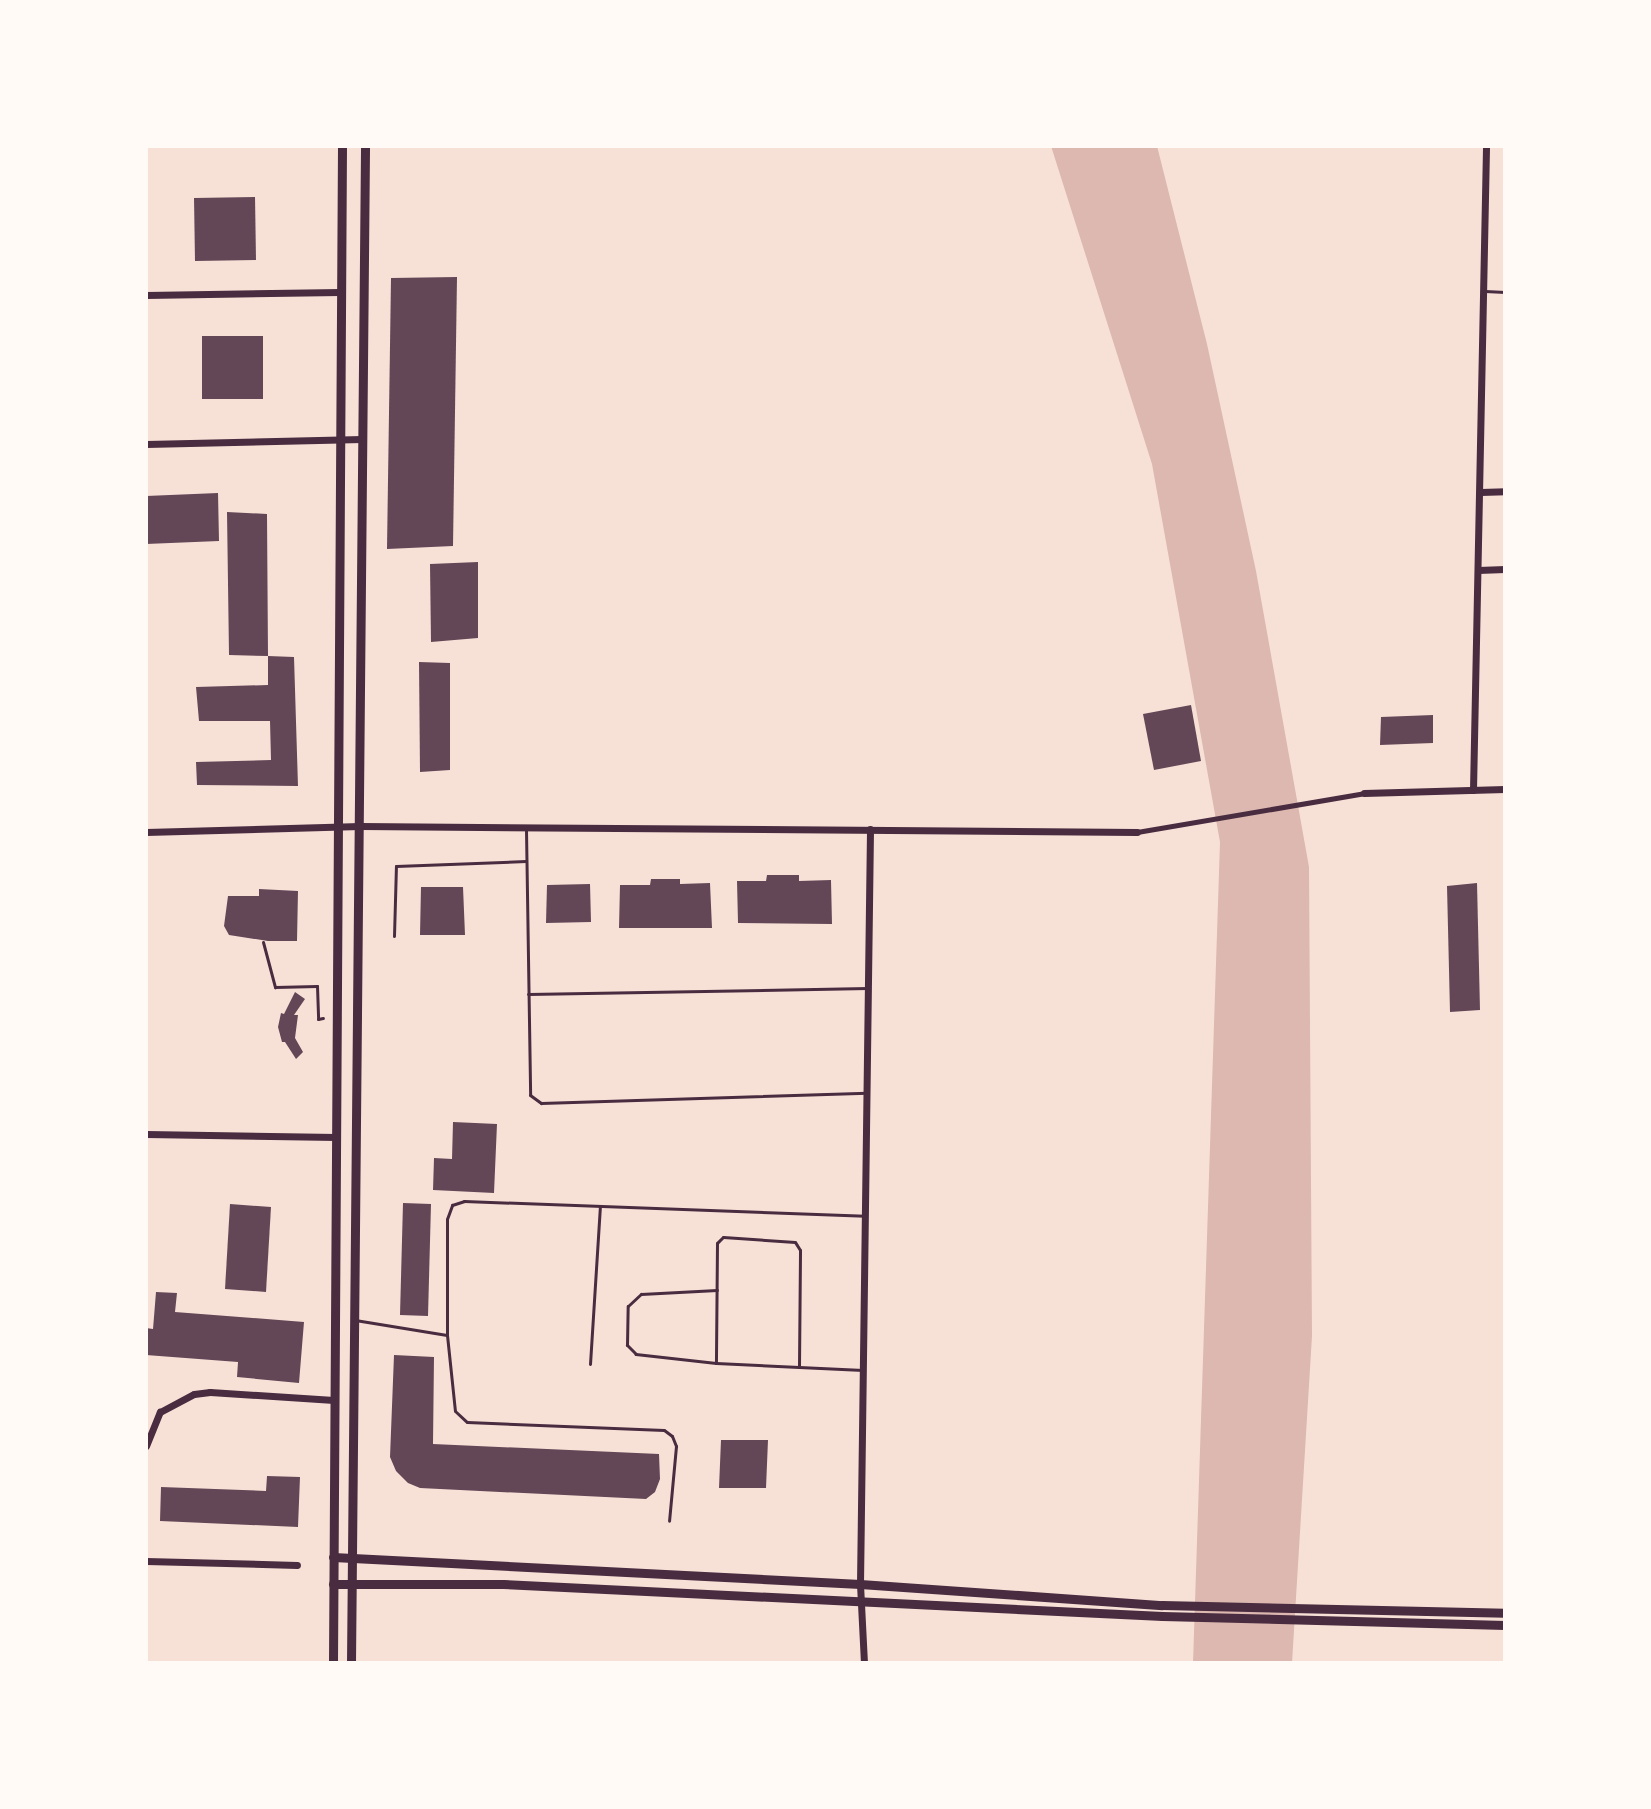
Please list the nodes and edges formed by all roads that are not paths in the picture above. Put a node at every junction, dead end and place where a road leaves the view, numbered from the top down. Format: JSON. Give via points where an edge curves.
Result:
{"nodes":[{"id":1,"x":342,"y":146,"type":"edge"},
{"id":2,"x":365,"y":146,"type":"edge"},
{"id":3,"x":1486,"y":146,"type":"edge"},
{"id":4,"x":1484,"y":291,"type":"junction"},
{"id":5,"x":340,"y":292,"type":"junction"},
{"id":6,"x":1505,"y":292,"type":"edge"},
{"id":7,"x":146,"y":295,"type":"edge"},
{"id":8,"x":338,"y":439,"type":"junction"},
{"id":9,"x":362,"y":439,"type":"junction"},
{"id":10,"x":146,"y":444,"type":"edge"},
{"id":11,"x":1505,"y":491,"type":"edge"},
{"id":12,"x":1481,"y":492,"type":"junction"},
{"id":13,"x":1505,"y":569,"type":"edge"},
{"id":14,"x":1478,"y":570,"type":"junction"},
{"id":15,"x":1505,"y":789,"type":"edge"},
{"id":16,"x":1473,"y":790,"type":"junction"},
{"id":17,"x":1364,"y":793,"type":"joint"},
{"id":18,"x":338,"y":826,"type":"junction"},
{"id":19,"x":360,"y":826,"type":"junction"},
{"id":20,"x":526,"y":827,"type":"junction"},
{"id":21,"x":870,"y":829,"type":"junction"},
{"id":22,"x":146,"y":832,"type":"edge"},
{"id":23,"x":1137,"y":832,"type":"joint"},
{"id":24,"x":526,"y":861,"type":"junction"},
{"id":25,"x":394,"y":936,"type":"dead end"},
{"id":26,"x":868,"y":988,"type":"junction"},
{"id":27,"x":528,"y":994,"type":"junction"},
{"id":28,"x":867,"y":1093,"type":"junction"},
{"id":29,"x":146,"y":1134,"type":"edge"},
{"id":30,"x":336,"y":1137,"type":"junction"},
{"id":31,"x":600,"y":1206,"type":"junction"},
{"id":32,"x":865,"y":1216,"type":"junction"},
{"id":33,"x":717,"y":1290,"type":"junction"},
{"id":34,"x":355,"y":1320,"type":"junction"},
{"id":35,"x":447,"y":1335,"type":"junction"},
{"id":36,"x":716,"y":1363,"type":"junction"},
{"id":37,"x":590,"y":1364,"type":"dead end"},
{"id":38,"x":799,"y":1367,"type":"junction"},
{"id":39,"x":863,"y":1370,"type":"junction"},
{"id":40,"x":334,"y":1400,"type":"junction"},
{"id":41,"x":146,"y":1446,"type":"edge"},
{"id":42,"x":669,"y":1521,"type":"dead end"},
{"id":43,"x":333,"y":1557,"type":"junction"},
{"id":44,"x":353,"y":1558,"type":"junction"},
{"id":45,"x":146,"y":1561,"type":"edge"},
{"id":46,"x":297,"y":1565,"type":"dead end"},
{"id":47,"x":352,"y":1583,"type":"junction"},
{"id":48,"x":333,"y":1584,"type":"junction"},
{"id":49,"x":860,"y":1584,"type":"junction"},
{"id":50,"x":861,"y":1599,"type":"junction"},
{"id":51,"x":1505,"y":1613,"type":"edge"},
{"id":52,"x":1320,"y":1615,"type":"junction"},
{"id":53,"x":1505,"y":1625,"type":"edge"},
{"id":54,"x":333,"y":1663,"type":"edge"},
{"id":55,"x":351,"y":1663,"type":"edge"},
{"id":56,"x":864,"y":1663,"type":"edge"}],
"edges":[{"from":1,"to":5,"type":"street"},
{"from":2,"to":9,"type":"street"},
{"from":3,"to":4,"type":"street"},
{"from":4,"to":6,"type":"lane"},
{"from":4,"to":12,"type":"street"},
{"from":5,"to":7,"type":"street"},
{"from":5,"to":8,"type":"street"},
{"from":8,"to":9,"type":"street"},
{"from":8,"to":10,"type":"street"},
{"from":8,"to":18,"type":"street"},
{"from":9,"to":19,"type":"street"},
{"from":11,"to":12,"type":"street"},
{"from":12,"to":14,"type":"street"},
{"from":13,"to":14,"type":"street"},
{"from":14,"to":16,"type":"street"},
{"from":15,"to":16,"type":"street"},
{"from":16,"to":17,"type":"street"},
{"from":17,"to":23,"type":"street"},
{"from":18,"to":19,"type":"street"},
{"from":18,"to":22,"type":"street"},
{"from":18,"to":30,"type":"street"},
{"from":19,"to":20,"type":"street"},
{"from":19,"to":34,"type":"street"},
{"from":20,"to":21,"type":"street"},
{"from":20,"to":24,"type":"lane"},
{"from":21,"to":23,"type":"street"},
{"from":21,"to":26,"type":"street"},
{"from":24,"to":25,"type":"lane","via":[[396,866]]},
{"from":24,"to":27,"type":"lane"},
{"from":26,"to":27,"type":"lane"},
{"from":26,"to":28,"type":"street"},
{"from":27,"to":28,"type":"lane","via":[[530,1095],[541,1103]]},
{"from":28,"to":32,"type":"street"},
{"from":29,"to":30,"type":"street"},
{"from":30,"to":40,"type":"street"},
{"from":31,"to":32,"type":"lane"},
{"from":31,"to":35,"type":"lane","via":[[464,1201],[452,1205],[447,1219]]},
{"from":31,"to":37,"type":"lane"},
{"from":32,"to":39,"type":"street"},
{"from":33,"to":36,"type":"lane"},
{"from":33,"to":36,"type":"lane","via":[[641,1294],[628,1306],[627,1345],[636,1354]]},
{"from":33,"to":38,"type":"lane","via":[[717,1243],[723,1237],[795,1242],[800,1250]]},
{"from":34,"to":35,"type":"lane"},
{"from":34,"to":44,"type":"street"},
{"from":35,"to":42,"type":"lane","via":[[455,1411],[467,1422],[664,1430],[672,1436],[676,1446]]},
{"from":36,"to":38,"type":"lane"},
{"from":38,"to":39,"type":"lane"},
{"from":39,"to":49,"type":"street"},
{"from":40,"to":41,"type":"street","via":[[194,1394],[160,1412]]},
{"from":40,"to":43,"type":"street"},
{"from":43,"to":44,"type":"street"},
{"from":43,"to":48,"type":"street"},
{"from":44,"to":47,"type":"street"},
{"from":44,"to":49,"type":"street"},
{"from":45,"to":46,"type":"street"},
{"from":47,"to":48,"type":"street"},
{"from":47,"to":50,"type":"street"},
{"from":47,"to":55,"type":"street"},
{"from":48,"to":54,"type":"street"},
{"from":49,"to":50,"type":"street"},
{"from":49,"to":52,"type":"street"},
{"from":50,"to":52,"type":"street","via":[[1162,1616]]},
{"from":50,"to":56,"type":"street"},
{"from":51,"to":52,"type":"street"},
{"from":52,"to":53,"type":"street"}]}
